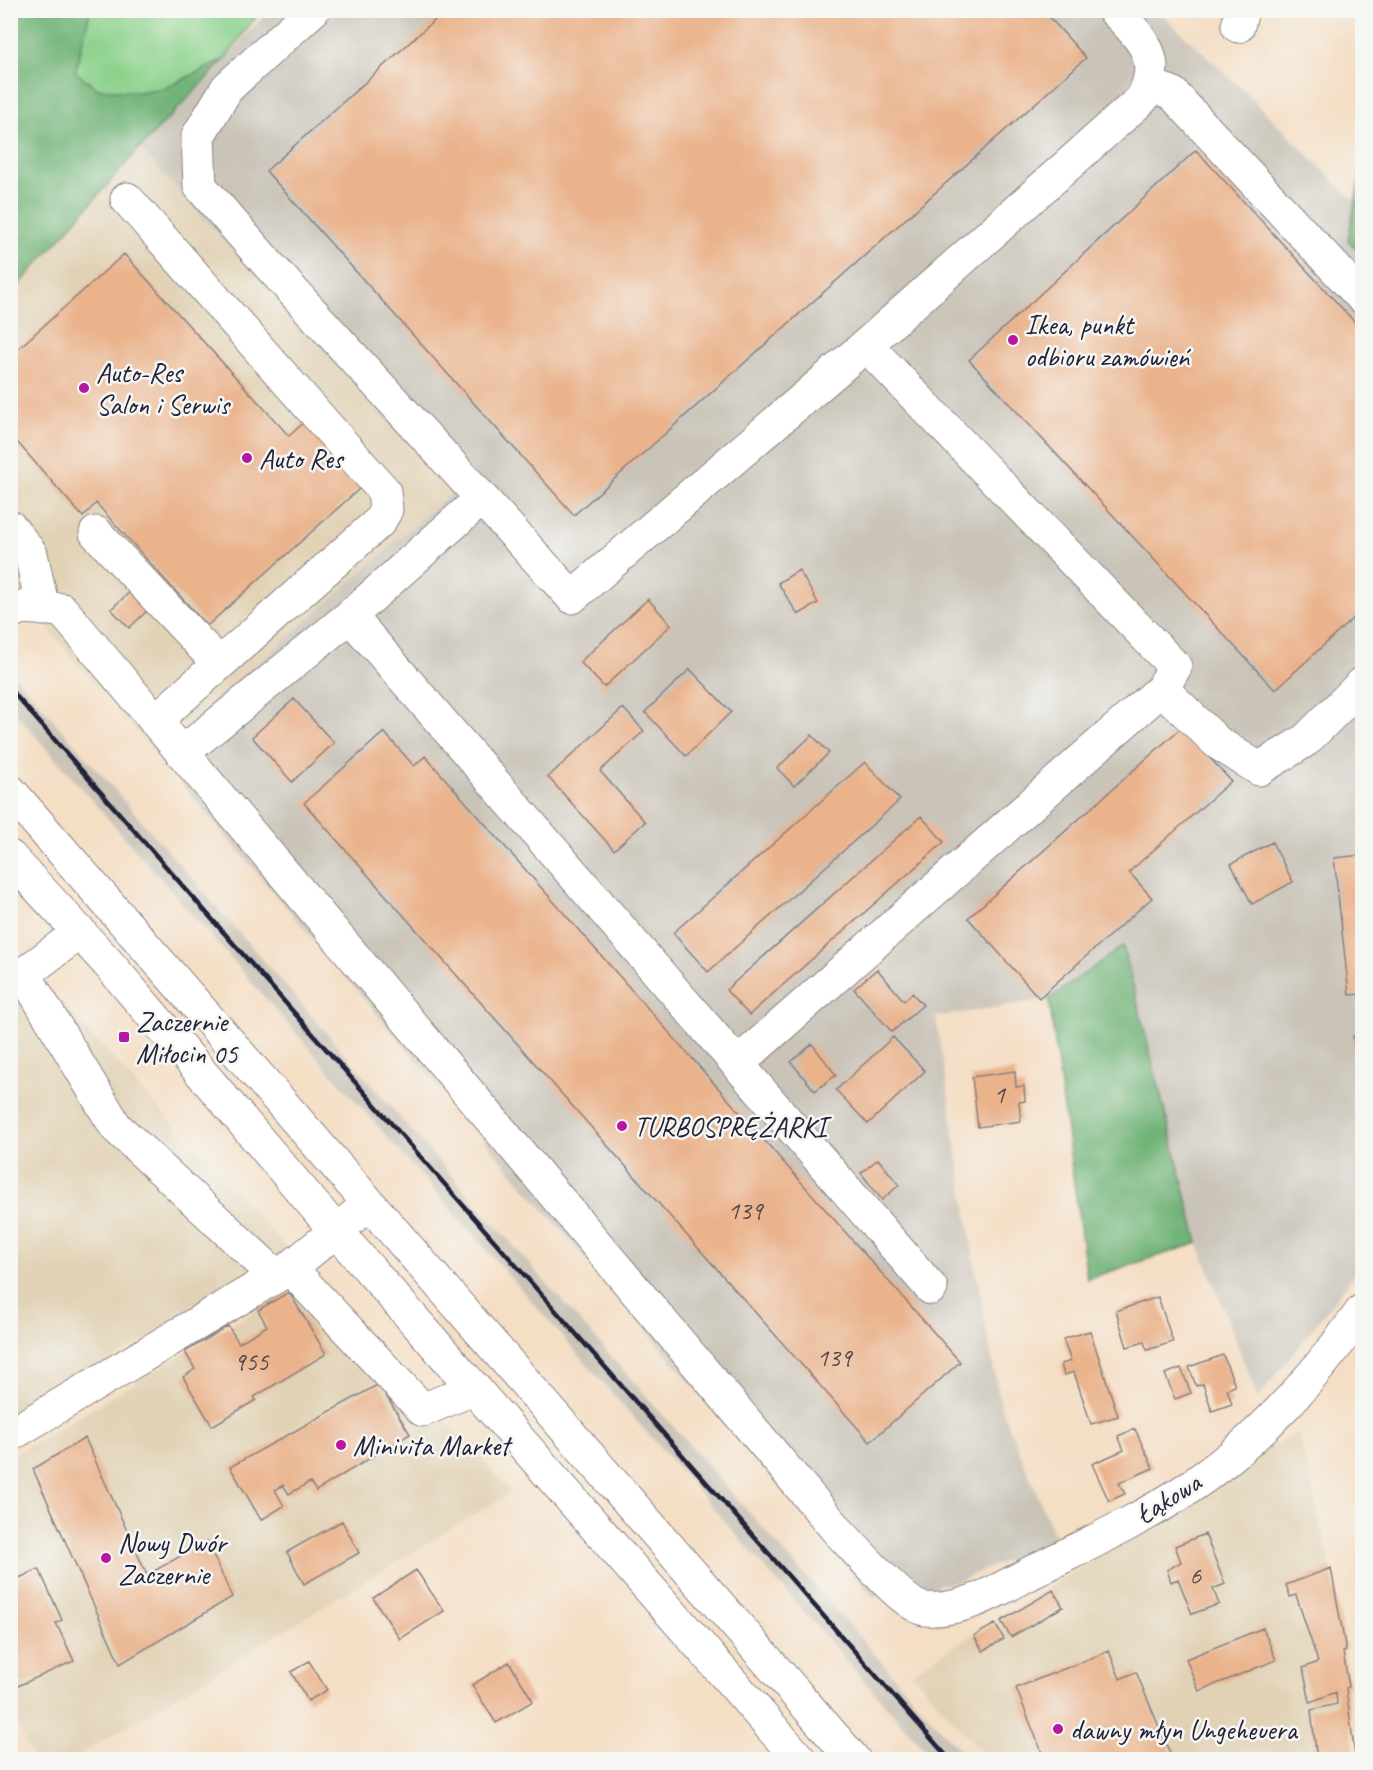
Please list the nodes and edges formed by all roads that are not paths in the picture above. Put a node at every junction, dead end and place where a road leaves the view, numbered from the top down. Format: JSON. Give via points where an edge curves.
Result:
{"nodes":[{"id":1,"x":313,"y":10,"type":"edge"},
{"id":2,"x":1114,"y":10,"type":"edge"},
{"id":3,"x":1149,"y":85,"type":"junction"},
{"id":4,"x":127,"y":199,"type":"dead end"},
{"id":5,"x":1362,"y":297,"type":"edge"},
{"id":6,"x":866,"y":345,"type":"junction"},
{"id":7,"x":481,"y":499,"type":"junction"},
{"id":8,"x":10,"y":527,"type":"edge"},
{"id":9,"x":96,"y":533,"type":"dead end"},
{"id":10,"x":22,"y":605,"type":"edge"},
{"id":11,"x":350,"y":616,"type":"junction"},
{"id":12,"x":219,"y":664,"type":"junction"},
{"id":13,"x":1362,"y":684,"type":"edge"},
{"id":14,"x":1162,"y":689,"type":"junction"},
{"id":15,"x":155,"y":721,"type":"junction"},
{"id":16,"x":182,"y":753,"type":"junction"},
{"id":17,"x":10,"y":791,"type":"edge"},
{"id":18,"x":10,"y":857,"type":"edge"},
{"id":19,"x":80,"y":932,"type":"junction"},
{"id":20,"x":737,"y":1064,"type":"junction"},
{"id":21,"x":369,"y":1204,"type":"junction"},
{"id":22,"x":336,"y":1231,"type":"junction"},
{"id":23,"x":283,"y":1272,"type":"junction"},
{"id":24,"x":931,"y":1288,"type":"dead end"},
{"id":25,"x":1362,"y":1311,"type":"edge"},
{"id":26,"x":475,"y":1388,"type":"junction"},
{"id":27,"x":10,"y":1435,"type":"edge"},
{"id":28,"x":800,"y":1760,"type":"edge"},
{"id":29,"x":854,"y":1760,"type":"edge"}],
"edges":[{"from":1,"to":7,"type":"main road","via":[[227,88],[198,136],[200,186]]},
{"from":2,"to":3,"type":"main road","via":[[1142,39],[1149,53]]},
{"from":3,"to":5,"type":"main road","via":[[1172,93]]},
{"from":3,"to":6,"type":"main road","via":[[1136,105]]},
{"from":4,"to":12,"type":"main road","via":[[384,491],[386,510],[379,522]]},
{"from":6,"to":7,"type":"main road","via":[[572,597]]},
{"from":6,"to":14,"type":"main road","via":[[1175,667]]},
{"from":7,"to":11,"type":"main road"},
{"from":8,"to":10,"type":"main road","via":[[31,554]]},
{"from":9,"to":12,"type":"main road"},
{"from":10,"to":15,"type":"main road","via":[[62,610]]},
{"from":11,"to":16,"type":"main road"},
{"from":11,"to":20,"type":"main road"},
{"from":12,"to":15,"type":"main road"},
{"from":13,"to":14,"type":"main road","via":[[1306,740],[1259,769],[1218,743]]},
{"from":14,"to":20,"type":"main road"},
{"from":15,"to":16,"type":"main road"},
{"from":16,"to":25,"type":"main road","name":"Łąkowa","via":[[838,1531],[891,1587],[923,1609],[964,1606],[1125,1526],[1185,1490],[1243,1446],[1291,1401]]},
{"from":17,"to":21,"type":"main road"},
{"from":18,"to":19,"type":"main road"},
{"from":19,"to":22,"type":"main road"},
{"from":19,"to":23,"type":"main road","via":[[24,974],[116,1127]]},
{"from":20,"to":24,"type":"main road"},
{"from":21,"to":22,"type":"main road"},
{"from":21,"to":29,"type":"main road"},
{"from":22,"to":23,"type":"main road"},
{"from":22,"to":26,"type":"main road"},
{"from":23,"to":26,"type":"main road","via":[[423,1410]]},
{"from":23,"to":27,"type":"main road"},
{"from":26,"to":28,"type":"main road"}]}
